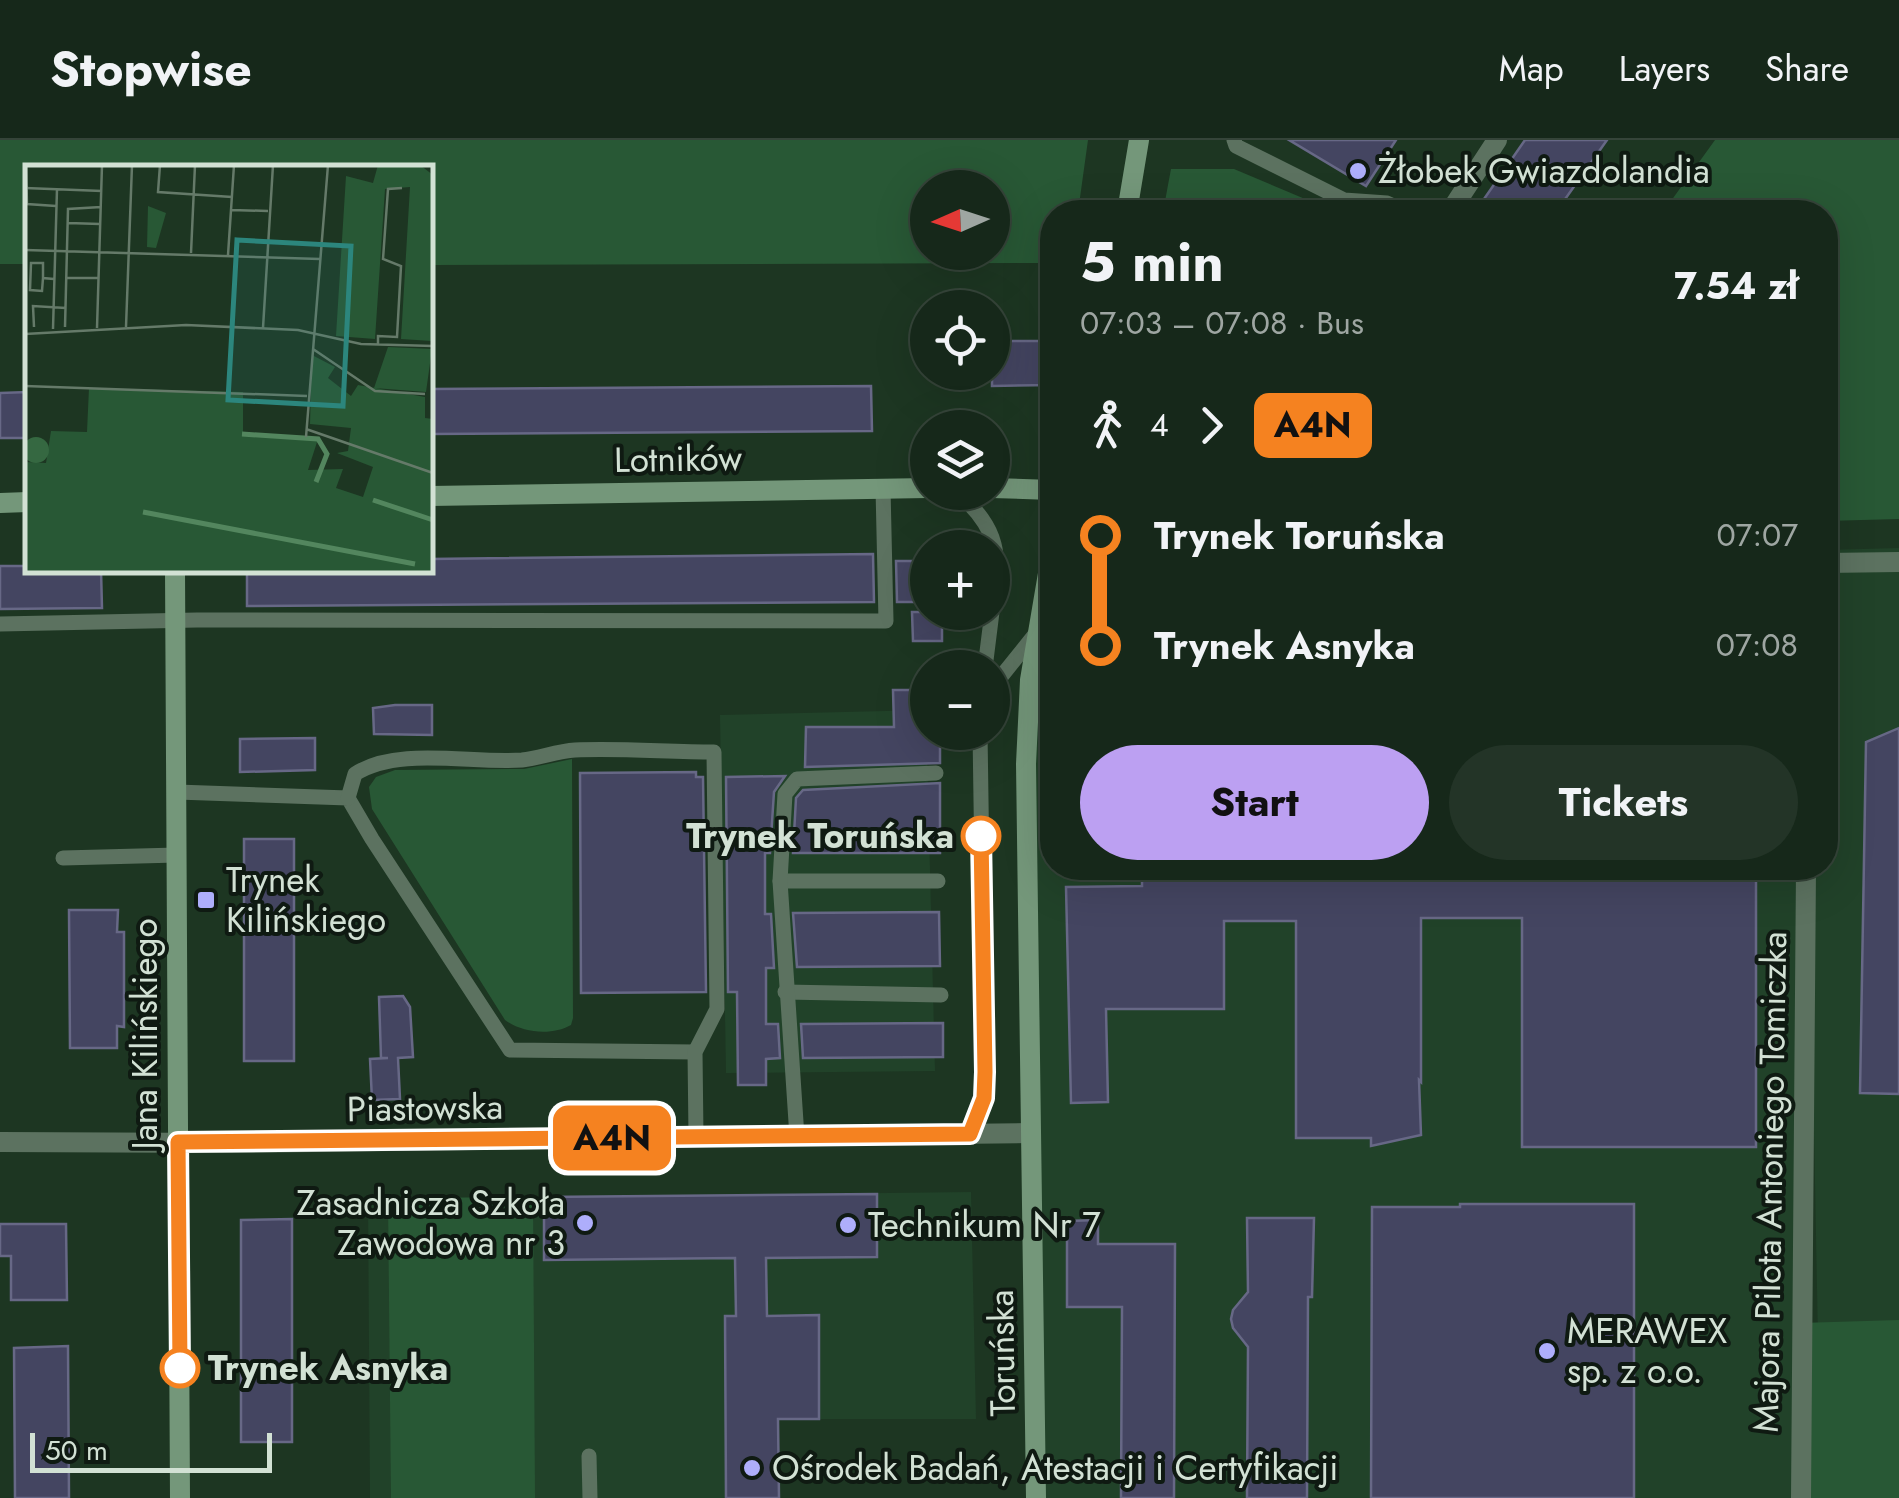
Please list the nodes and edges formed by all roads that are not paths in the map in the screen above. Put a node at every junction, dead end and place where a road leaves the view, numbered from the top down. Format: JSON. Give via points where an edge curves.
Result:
{"nodes":[{"id":1,"x":1139,"y":140,"type":"edge"},
{"id":2,"x":1234,"y":140,"type":"edge"},
{"id":3,"x":1497,"y":140,"type":"edge"},
{"id":4,"x":1130,"y":200,"type":"edge"},
{"id":5,"x":1344,"y":200,"type":"edge"},
{"id":6,"x":1458,"y":200,"type":"edge"},
{"id":7,"x":883,"y":488,"type":"junction"},
{"id":8,"x":910,"y":488,"type":"edge"},
{"id":9,"x":1010,"y":489,"type":"edge"},
{"id":10,"x":1040,"y":490,"type":"edge"},
{"id":11,"x":432,"y":496,"type":"edge"},
{"id":12,"x":973,"y":510,"type":"edge"},
{"id":13,"x":990,"y":530,"type":"edge"},
{"id":14,"x":1899,"y":562,"type":"edge"},
{"id":15,"x":1838,"y":563,"type":"edge"},
{"id":16,"x":175,"y":572,"type":"edge"},
{"id":17,"x":1040,"y":616,"type":"edge"},
{"id":18,"x":176,"y":620,"type":"junction"},
{"id":19,"x":0,"y":624,"type":"edge"},
{"id":20,"x":1037,"y":632,"type":"junction"},
{"id":21,"x":1010,"y":666,"type":"edge"},
{"id":22,"x":980,"y":750,"type":"edge"},
{"id":23,"x":936,"y":773,"type":"dead end"},
{"id":24,"x":177,"y":792,"type":"junction"},
{"id":25,"x":348,"y":798,"type":"junction"},
{"id":26,"x":177,"y":855,"type":"junction"},
{"id":27,"x":63,"y":858,"type":"dead end"},
{"id":28,"x":1806,"y":880,"type":"edge"},
{"id":29,"x":938,"y":881,"type":"dead end"},
{"id":30,"x":780,"y":882,"type":"junction"},
{"id":31,"x":785,"y":992,"type":"junction"},
{"id":32,"x":941,"y":995,"type":"dead end"},
{"id":33,"x":694,"y":1052,"type":"junction"},
{"id":34,"x":1031,"y":1133,"type":"junction"},
{"id":35,"x":970,"y":1134,"type":"junction"},
{"id":36,"x":696,"y":1136,"type":"junction"},
{"id":37,"x":797,"y":1137,"type":"junction"},
{"id":38,"x":0,"y":1142,"type":"edge"},
{"id":39,"x":178,"y":1142,"type":"junction"},
{"id":40,"x":589,"y":1456,"type":"dead end"},
{"id":41,"x":180,"y":1498,"type":"edge"},
{"id":42,"x":590,"y":1498,"type":"edge"},
{"id":43,"x":1036,"y":1498,"type":"edge"},
{"id":44,"x":1800,"y":1498,"type":"edge"}],
"edges":[{"from":1,"to":4,"type":"street"},
{"from":2,"to":5,"type":"lane"},
{"from":3,"to":6,"type":"street"},
{"from":7,"to":8,"type":"street","name":"Lotników"},
{"from":7,"to":11,"type":"street","name":"Lotników"},
{"from":7,"to":18,"type":"lane","via":[[886,621]]},
{"from":9,"to":10,"type":"street"},
{"from":12,"to":13,"type":"lane"},
{"from":14,"to":15,"type":"street"},
{"from":16,"to":18,"type":"street","name":"Jana Kilińskiego"},
{"from":17,"to":20,"type":"street","name":"Toruńska"},
{"from":18,"to":19,"type":"lane"},
{"from":18,"to":24,"type":"street","name":"Jana Kilińskiego"},
{"from":20,"to":21,"type":"lane"},
{"from":20,"to":34,"type":"street","name":"Toruńska","via":[[1026,764]]},
{"from":22,"to":35,"type":"lane","via":[[985,1072],[984,1098]]},
{"from":23,"to":30,"type":"lane","via":[[797,779],[784,794]]},
{"from":24,"to":25,"type":"lane"},
{"from":24,"to":26,"type":"street","name":"Jana Kilińskiego"},
{"from":25,"to":33,"type":"lane","via":[[510,1050]]},
{"from":25,"to":33,"type":"lane","via":[[355,774],[392,760],[525,760],[578,750],[714,752],[717,1008]]},
{"from":26,"to":27,"type":"lane"},
{"from":26,"to":39,"type":"street","name":"Jana Kilińskiego"},
{"from":28,"to":44,"type":"street","name":"Majora Pilota Antoniego Tomiczka"},
{"from":29,"to":30,"type":"lane"},
{"from":30,"to":31,"type":"lane"},
{"from":31,"to":32,"type":"lane"},
{"from":31,"to":37,"type":"lane"},
{"from":33,"to":36,"type":"lane"},
{"from":34,"to":35,"type":"street","name":"Piastowska"},
{"from":34,"to":43,"type":"street","name":"Toruńska"},
{"from":35,"to":37,"type":"street","name":"Piastowska"},
{"from":36,"to":37,"type":"street","name":"Piastowska"},
{"from":36,"to":39,"type":"street","name":"Piastowska"},
{"from":38,"to":39,"type":"street","name":"Piastowska"},
{"from":39,"to":41,"type":"street","name":"Jana Kilińskiego"},
{"from":40,"to":42,"type":"lane"}]}
